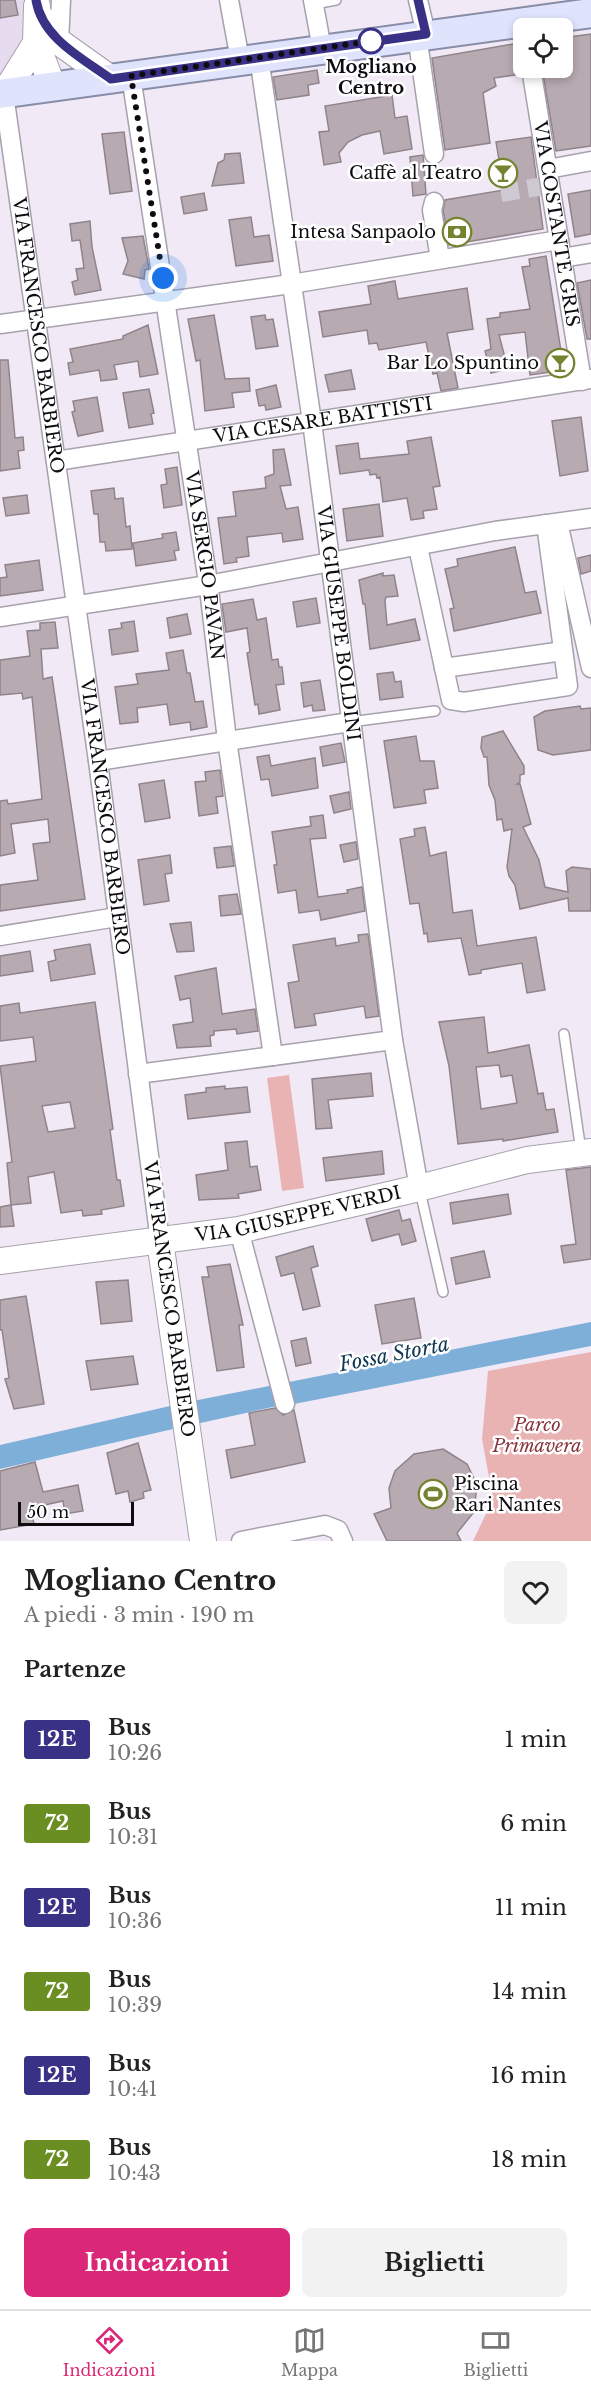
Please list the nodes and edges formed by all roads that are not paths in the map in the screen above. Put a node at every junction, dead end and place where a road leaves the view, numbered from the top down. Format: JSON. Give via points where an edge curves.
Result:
{"nodes":[{"id":1,"x":61,"y":0,"type":"edge"},
{"id":2,"x":229,"y":0,"type":"edge"},
{"id":3,"x":336,"y":0,"type":"edge"},
{"id":4,"x":418,"y":0,"type":"edge"},
{"id":5,"x":314,"y":2,"type":"edge"},
{"id":6,"x":37,"y":7,"type":"edge"},
{"id":7,"x":591,"y":13,"type":"edge"},
{"id":8,"x":566,"y":18,"type":"edge"},
{"id":9,"x":513,"y":27,"type":"edge"},
{"id":10,"x":421,"y":34,"type":"junction"},
{"id":11,"x":48,"y":42,"type":"junction"},
{"id":12,"x":322,"y":49,"type":"junction"},
{"id":13,"x":250,"y":59,"type":"junction"},
{"id":14,"x":121,"y":77,"type":"junction"},
{"id":15,"x":533,"y":78,"type":"edge"},
{"id":16,"x":53,"y":87,"type":"junction"},
{"id":17,"x":2,"y":94,"type":"edge"},
{"id":18,"x":434,"y":154,"type":"dead end"},
{"id":19,"x":591,"y":161,"type":"edge"},
{"id":20,"x":548,"y":169,"type":"junction"},
{"id":21,"x":434,"y":202,"type":"dead end"},
{"id":22,"x":559,"y":240,"type":"junction"},
{"id":23,"x":591,"y":253,"type":"edge"},
{"id":24,"x":562,"y":258,"type":"junction"},
{"id":25,"x":440,"y":259,"type":"junction"},
{"id":26,"x":291,"y":284,"type":"junction"},
{"id":27,"x":167,"y":301,"type":"junction"},
{"id":28,"x":35,"y":318,"type":"junction"},
{"id":29,"x":0,"y":324,"type":"edge"},
{"id":30,"x":586,"y":380,"type":"edge"},
{"id":31,"x":312,"y":422,"type":"junction"},
{"id":32,"x":187,"y":441,"type":"junction"},
{"id":33,"x":56,"y":461,"type":"junction"},
{"id":34,"x":591,"y":518,"type":"edge"},
{"id":35,"x":552,"y":526,"type":"junction"},
{"id":36,"x":418,"y":547,"type":"junction"},
{"id":37,"x":330,"y":563,"type":"junction"},
{"id":38,"x":565,"y":568,"type":"junction"},
{"id":39,"x":208,"y":585,"type":"junction"},
{"id":40,"x":76,"y":606,"type":"junction"},
{"id":41,"x":0,"y":617,"type":"edge"},
{"id":42,"x":563,"y":651,"type":"junction"},
{"id":43,"x":444,"y":668,"type":"junction"},
{"id":44,"x":591,"y":668,"type":"edge"},
{"id":45,"x":435,"y":711,"type":"dead end"},
{"id":46,"x":350,"y":722,"type":"junction"},
{"id":47,"x":227,"y":740,"type":"junction"},
{"id":48,"x":98,"y":761,"type":"junction"},
{"id":49,"x":117,"y":917,"type":"junction"},
{"id":50,"x":0,"y":936,"type":"edge"},
{"id":51,"x":564,"y":1034,"type":"dead end"},
{"id":52,"x":393,"y":1040,"type":"junction"},
{"id":53,"x":273,"y":1056,"type":"junction"},
{"id":54,"x":138,"y":1074,"type":"junction"},
{"id":55,"x":586,"y":1152,"type":"edge"},
{"id":56,"x":419,"y":1188,"type":"junction"},
{"id":57,"x":238,"y":1230,"type":"junction"},
{"id":58,"x":160,"y":1241,"type":"junction"},
{"id":59,"x":0,"y":1261,"type":"edge"},
{"id":60,"x":443,"y":1292,"type":"dead end"},
{"id":61,"x":285,"y":1403,"type":"dead end"},
{"id":62,"x":203,"y":1541,"type":"edge"},
{"id":63,"x":241,"y":1541,"type":"edge"},
{"id":64,"x":343,"y":1541,"type":"edge"}],
"edges":[{"from":1,"to":11,"type":"street"},
{"from":2,"to":13,"type":"street","name":"VIA GIUSEPPE BOLDINI"},
{"from":3,"to":5,"type":"lane"},
{"from":4,"to":10,"type":"street"},
{"from":5,"to":12,"type":"street"},
{"from":6,"to":11,"type":"street"},
{"from":7,"to":8,"type":"main road"},
{"from":9,"to":10,"type":"main road"},
{"from":10,"to":12,"type":"main road"},
{"from":10,"to":18,"type":"street"},
{"from":11,"to":14,"type":"street"},
{"from":11,"to":16,"type":"street"},
{"from":11,"to":17,"type":"street"},
{"from":12,"to":13,"type":"main road"},
{"from":13,"to":14,"type":"main road"},
{"from":13,"to":26,"type":"street","name":"VIA GIUSEPPE BOLDINI"},
{"from":14,"to":16,"type":"main road"},
{"from":14,"to":27,"type":"street","name":"VIA SERGIO PAVAN"},
{"from":15,"to":20,"type":"street","name":"VIA COSTANTE GRIS"},
{"from":16,"to":17,"type":"main road"},
{"from":17,"to":28,"type":"street","name":"VIA FRANCESCO BARBIERO"},
{"from":19,"to":20,"type":"street"},
{"from":20,"to":22,"type":"street","name":"VIA COSTANTE GRIS"},
{"from":21,"to":25,"type":"street"},
{"from":22,"to":24,"type":"street","name":"VIA COSTANTE GRIS"},
{"from":22,"to":25,"type":"street"},
{"from":23,"to":24,"type":"street"},
{"from":24,"to":30,"type":"street","name":"VIA COSTANTE GRIS"},
{"from":25,"to":26,"type":"street"},
{"from":26,"to":27,"type":"street"},
{"from":26,"to":31,"type":"street","name":"VIA GIUSEPPE BOLDINI"},
{"from":27,"to":28,"type":"street"},
{"from":27,"to":32,"type":"street","name":"VIA SERGIO PAVAN"},
{"from":28,"to":29,"type":"street"},
{"from":28,"to":33,"type":"street","name":"VIA FRANCESCO BARBIERO"},
{"from":30,"to":31,"type":"street","name":"VIA CESARE BATTISTI"},
{"from":31,"to":32,"type":"street","name":"VIA CESARE BATTISTI"},
{"from":31,"to":37,"type":"street","name":"VIA GIUSEPPE BOLDINI"},
{"from":32,"to":33,"type":"street","name":"VIA CESARE BATTISTI"},
{"from":32,"to":39,"type":"street","name":"VIA SERGIO PAVAN"},
{"from":33,"to":40,"type":"street","name":"VIA FRANCESCO BARBIERO"},
{"from":34,"to":35,"type":"street"},
{"from":35,"to":36,"type":"street"},
{"from":35,"to":38,"type":"street"},
{"from":36,"to":37,"type":"street"},
{"from":36,"to":43,"type":"street"},
{"from":37,"to":39,"type":"street"},
{"from":37,"to":46,"type":"street","name":"VIA GIUSEPPE BOLDINI"},
{"from":38,"to":42,"type":"street"},
{"from":38,"to":44,"type":"street"},
{"from":39,"to":40,"type":"street"},
{"from":39,"to":47,"type":"street","name":"VIA SERGIO PAVAN"},
{"from":40,"to":41,"type":"street"},
{"from":40,"to":48,"type":"street","name":"VIA FRANCESCO BARBIERO"},
{"from":42,"to":43,"type":"street"},
{"from":42,"to":43,"type":"street","via":[[568,686],[465,702],[451,700]]},
{"from":45,"to":46,"type":"lane"},
{"from":46,"to":47,"type":"street"},
{"from":46,"to":52,"type":"street","name":"VIA GIUSEPPE BOLDINI"},
{"from":47,"to":48,"type":"street"},
{"from":47,"to":53,"type":"street","name":"VIA SERGIO PAVAN"},
{"from":48,"to":49,"type":"street","name":"VIA FRANCESCO BARBIERO"},
{"from":49,"to":50,"type":"street"},
{"from":49,"to":54,"type":"street","name":"VIA FRANCESCO BARBIERO"},
{"from":51,"to":55,"type":"lane"},
{"from":52,"to":53,"type":"street"},
{"from":52,"to":56,"type":"street","name":"VIA GIUSEPPE BOLDINI"},
{"from":53,"to":54,"type":"street"},
{"from":54,"to":58,"type":"street","name":"VIA FRANCESCO BARBIERO"},
{"from":55,"to":56,"type":"street","name":"VIA GIUSEPPE VERDI","via":[[527,1160]]},
{"from":56,"to":57,"type":"street","name":"VIA GIUSEPPE VERDI"},
{"from":56,"to":60,"type":"lane"},
{"from":57,"to":58,"type":"street","name":"VIA GIUSEPPE VERDI"},
{"from":57,"to":61,"type":"street"},
{"from":58,"to":59,"type":"street","name":"VIA GIUSEPPE VERDI"},
{"from":58,"to":62,"type":"street","name":"VIA FRANCESCO BARBIERO"},
{"from":63,"to":64,"type":"street","via":[[319,1525],[338,1530]]}]}
